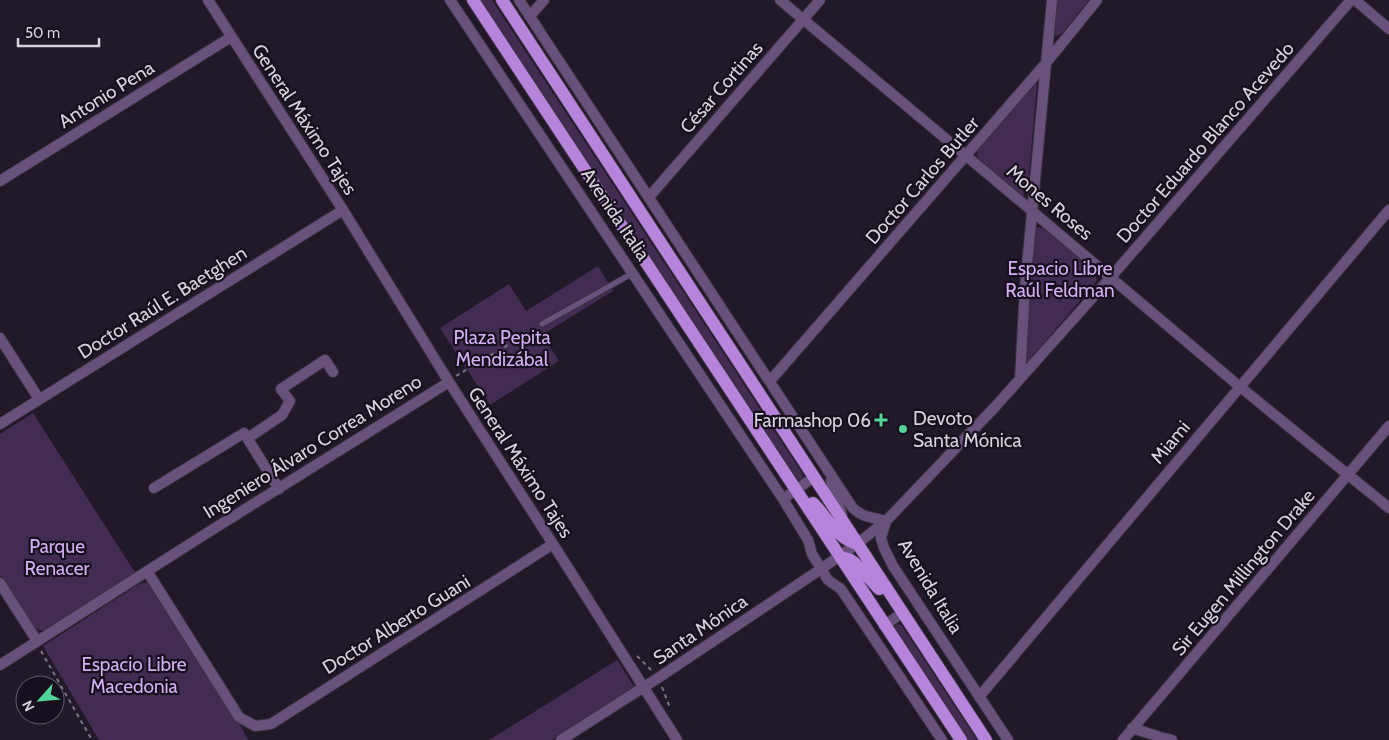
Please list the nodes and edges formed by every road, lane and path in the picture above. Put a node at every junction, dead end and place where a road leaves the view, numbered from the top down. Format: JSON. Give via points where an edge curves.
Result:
{"nodes":[{"id":1,"x":208,"y":0,"type":"edge"},
{"id":2,"x":450,"y":0,"type":"edge"},
{"id":3,"x":473,"y":0,"type":"edge"},
{"id":4,"x":502,"y":0,"type":"edge"},
{"id":5,"x":519,"y":0,"type":"edge"},
{"id":6,"x":544,"y":0,"type":"edge"},
{"id":7,"x":780,"y":0,"type":"edge"},
{"id":8,"x":820,"y":0,"type":"edge"},
{"id":9,"x":1052,"y":0,"type":"edge"},
{"id":10,"x":1097,"y":0,"type":"edge"},
{"id":11,"x":1353,"y":0,"type":"edge"},
{"id":12,"x":530,"y":16,"type":"junction"},
{"id":13,"x":803,"y":20,"type":"junction"},
{"id":14,"x":1389,"y":29,"type":"edge"},
{"id":15,"x":231,"y":37,"type":"junction"},
{"id":16,"x":1046,"y":63,"type":"junction"},
{"id":17,"x":966,"y":155,"type":"junction"},
{"id":18,"x":0,"y":181,"type":"edge"},
{"id":19,"x":648,"y":197,"type":"junction"},
{"id":20,"x":342,"y":210,"type":"junction"},
{"id":21,"x":1389,"y":210,"type":"edge"},
{"id":22,"x":1032,"y":211,"type":"junction"},
{"id":23,"x":647,"y":265,"type":"junction"},
{"id":24,"x":633,"y":273,"type":"junction"},
{"id":25,"x":1111,"y":276,"type":"junction"},
{"id":26,"x":542,"y":324,"type":"joint"},
{"id":27,"x":0,"y":338,"type":"edge"},
{"id":28,"x":333,"y":372,"type":"dead end"},
{"id":29,"x":1020,"y":379,"type":"junction"},
{"id":30,"x":770,"y":381,"type":"junction"},
{"id":31,"x":449,"y":382,"type":"junction"},
{"id":32,"x":1240,"y":386,"type":"junction"},
{"id":33,"x":40,"y":399,"type":"junction"},
{"id":34,"x":0,"y":424,"type":"edge"},
{"id":35,"x":1389,"y":426,"type":"edge"},
{"id":36,"x":248,"y":438,"type":"junction"},
{"id":37,"x":762,"y":440,"type":"junction"},
{"id":38,"x":809,"y":440,"type":"junction"},
{"id":39,"x":750,"y":449,"type":"junction"},
{"id":40,"x":795,"y":449,"type":"junction"},
{"id":41,"x":826,"y":466,"type":"junction"},
{"id":42,"x":1348,"y":475,"type":"junction"},
{"id":43,"x":814,"y":477,"type":"junction"},
{"id":44,"x":154,"y":488,"type":"dead end"},
{"id":45,"x":279,"y":489,"type":"junction"},
{"id":46,"x":796,"y":490,"type":"junction"},
{"id":47,"x":783,"y":499,"type":"junction"},
{"id":48,"x":1389,"y":508,"type":"edge"},
{"id":49,"x":886,"y":521,"type":"junction"},
{"id":50,"x":846,"y":528,"type":"junction"},
{"id":51,"x":553,"y":544,"type":"junction"},
{"id":52,"x":857,"y":544,"type":"junction"},
{"id":53,"x":840,"y":557,"type":"junction"},
{"id":54,"x":821,"y":569,"type":"junction"},
{"id":55,"x":147,"y":572,"type":"junction"},
{"id":56,"x":0,"y":583,"type":"edge"},
{"id":57,"x":902,"y":613,"type":"junction"},
{"id":58,"x":884,"y":626,"type":"junction"},
{"id":59,"x":37,"y":641,"type":"junction"},
{"id":60,"x":0,"y":665,"type":"edge"},
{"id":61,"x":644,"y":687,"type":"junction"},
{"id":62,"x":979,"y":697,"type":"junction"},
{"id":63,"x":1132,"y":728,"type":"junction"},
{"id":64,"x":92,"y":740,"type":"edge"},
{"id":65,"x":561,"y":740,"type":"edge"},
{"id":66,"x":677,"y":740,"type":"edge"},
{"id":67,"x":942,"y":740,"type":"edge"},
{"id":68,"x":960,"y":740,"type":"edge"},
{"id":69,"x":986,"y":740,"type":"edge"},
{"id":70,"x":1008,"y":740,"type":"edge"},
{"id":71,"x":1122,"y":740,"type":"edge"},
{"id":72,"x":1172,"y":740,"type":"edge"}],
"edges":[{"from":1,"to":15,"type":"street","name":"General Máximo Tajes"},
{"from":2,"to":24,"type":"street","name":"Avenida Italia"},
{"from":3,"to":23,"type":"main road","name":"Avenida Italia"},
{"from":4,"to":40,"type":"main road","name":"Avenida Italia"},
{"from":5,"to":12,"type":"street","name":"Avenida Italia"},
{"from":6,"to":12,"type":"street"},
{"from":7,"to":13,"type":"street","name":"Mones Roses"},
{"from":8,"to":13,"type":"street","name":"César Cortinas"},
{"from":9,"to":16,"type":"street"},
{"from":10,"to":16,"type":"street","name":"Doctor Carlos Butler"},
{"from":11,"to":14,"type":"street"},
{"from":11,"to":25,"type":"street","name":"Doctor Eduardo Blanco Acevedo"},
{"from":12,"to":19,"type":"street","name":"Avenida Italia"},
{"from":13,"to":17,"type":"street","name":"Mones Roses"},
{"from":13,"to":19,"type":"street","name":"César Cortinas"},
{"from":15,"to":18,"type":"street","name":"Antonio Pena"},
{"from":15,"to":20,"type":"street","name":"General Máximo Tajes"},
{"from":16,"to":17,"type":"street","name":"Doctor Carlos Butler"},
{"from":16,"to":22,"type":"street"},
{"from":17,"to":22,"type":"street","name":"Mones Roses"},
{"from":17,"to":30,"type":"street","name":"Doctor Carlos Butler"},
{"from":19,"to":30,"type":"street","name":"Avenida Italia"},
{"from":20,"to":31,"type":"street","name":"General Máximo Tajes"},
{"from":20,"to":33,"type":"street","name":"Doctor Raúl E. Baetghen"},
{"from":21,"to":32,"type":"street","name":"Miami"},
{"from":22,"to":25,"type":"street","name":"Mones Roses"},
{"from":22,"to":29,"type":"street"},
{"from":23,"to":24,"type":"street"},
{"from":23,"to":37,"type":"main road","name":"Avenida Italia"},
{"from":24,"to":26,"type":"lane"},
{"from":24,"to":39,"type":"street","name":"Avenida Italia"},
{"from":25,"to":29,"type":"street","name":"Doctor Eduardo Blanco Acevedo"},
{"from":25,"to":32,"type":"street","name":"Mones Roses"},
{"from":26,"to":31,"type":"path","name":"Ingeniero Álvaro Correa Moreno"},
{"from":27,"to":33,"type":"street"},
{"from":28,"to":36,"type":"street","via":[[325,360],[281,389],[290,401],[282,416]]},
{"from":29,"to":49,"type":"street","name":"Doctor Eduardo Blanco Acevedo"},
{"from":30,"to":38,"type":"street","name":"Avenida Italia"},
{"from":31,"to":45,"type":"street","name":"Ingeniero Álvaro Correa Moreno"},
{"from":31,"to":51,"type":"street","name":"General Máximo Tajes"},
{"from":32,"to":42,"type":"street","name":"Mones Roses"},
{"from":32,"to":62,"type":"street","name":"Miami"},
{"from":33,"to":34,"type":"street","name":"Doctor Raúl E. Baetghen"},
{"from":35,"to":42,"type":"street","name":"Sir Eugen Millington Drake"},
{"from":36,"to":44,"type":"street","via":[[244,432]]},
{"from":36,"to":45,"type":"street"},
{"from":37,"to":39,"type":"street"},
{"from":37,"to":46,"type":"main road","name":"Avenida Italia"},
{"from":38,"to":40,"type":"street"},
{"from":38,"to":41,"type":"street","name":"Avenida Italia"},
{"from":39,"to":47,"type":"street","name":"Avenida Italia"},
{"from":40,"to":43,"type":"main road","name":"Avenida Italia"},
{"from":41,"to":49,"type":"street","name":"Avenida Italia","via":[[857,513]]},
{"from":41,"to":50,"type":"street","name":"Avenida Italia"},
{"from":42,"to":48,"type":"street","name":"Mones Roses"},
{"from":42,"to":63,"type":"street","name":"Sir Eugen Millington Drake"},
{"from":43,"to":46,"type":"street"},
{"from":43,"to":50,"type":"main road","name":"Avenida Italia"},
{"from":45,"to":55,"type":"street","name":"Ingeniero Álvaro Correa Moreno"},
{"from":46,"to":47,"type":"street"},
{"from":46,"to":52,"type":"main road","via":[[806,494],[840,536]]},
{"from":46,"to":53,"type":"main road","name":"Avenida Italia"},
{"from":47,"to":54,"type":"street","name":"Avenida Italia"},
{"from":49,"to":52,"type":"street","name":"Doctor Eduardo Blanco Acevedo"},
{"from":49,"to":62,"type":"street","name":"Avenida Italia","via":[[881,538],[893,566]]},
{"from":50,"to":52,"type":"main road","name":"Avenida Italia"},
{"from":51,"to":55,"type":"street","name":"Doctor Alberto Guani","via":[[271,724],[254,726],[239,717]]},
{"from":51,"to":61,"type":"street","name":"General Máximo Tajes"},
{"from":52,"to":53,"type":"street","name":"Santa Mónica"},
{"from":52,"to":57,"type":"main road","name":"Avenida Italia"},
{"from":53,"to":54,"type":"street","name":"Santa Mónica"},
{"from":53,"to":57,"type":"main road","via":[[855,563]]},
{"from":53,"to":58,"type":"main road","name":"Avenida Italia"},
{"from":54,"to":61,"type":"street","name":"Santa Mónica"},
{"from":54,"to":67,"type":"street","name":"Avenida Italia","via":[[828,580],[841,588]]},
{"from":55,"to":59,"type":"street","name":"Ingeniero Álvaro Correa Moreno"},
{"from":56,"to":59,"type":"street"},
{"from":57,"to":58,"type":"street","name":"Avenida Italia"},
{"from":57,"to":69,"type":"main road","name":"Avenida Italia"},
{"from":58,"to":68,"type":"main road","name":"Avenida Italia"},
{"from":59,"to":60,"type":"street","name":"Ingeniero Álvaro Correa Moreno"},
{"from":59,"to":64,"type":"path"},
{"from":61,"to":65,"type":"street","name":"Santa Mónica"},
{"from":61,"to":66,"type":"street","name":"General Máximo Tajes"},
{"from":62,"to":70,"type":"street","name":"Avenida Italia"},
{"from":63,"to":71,"type":"street","name":"Sir Eugen Millington Drake"},
{"from":63,"to":72,"type":"street"}]}
